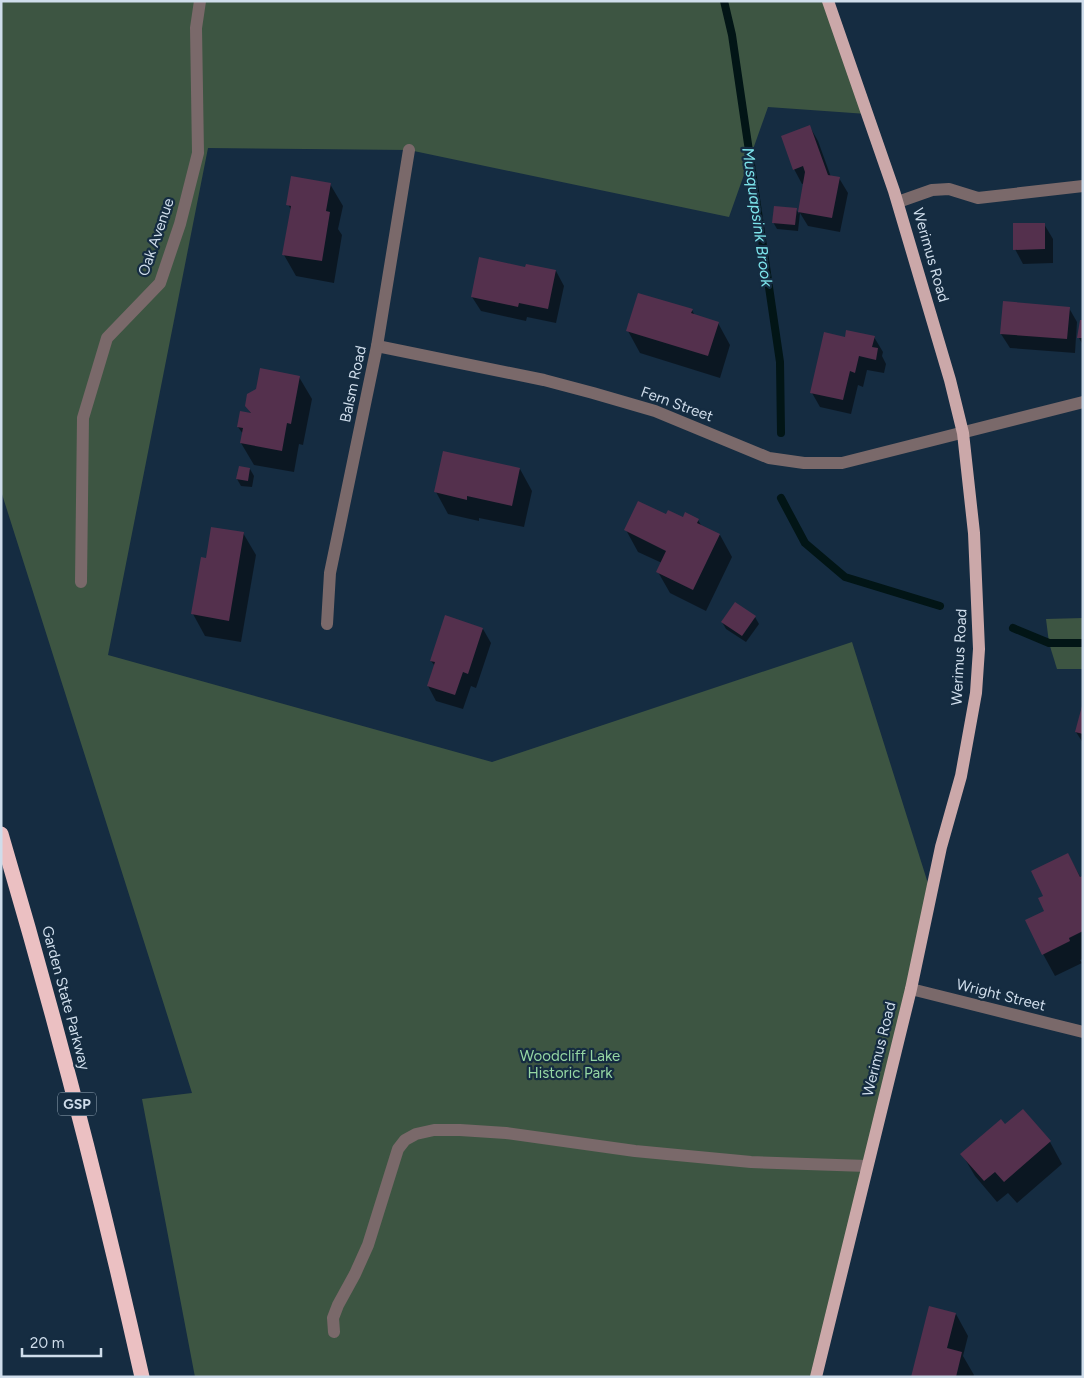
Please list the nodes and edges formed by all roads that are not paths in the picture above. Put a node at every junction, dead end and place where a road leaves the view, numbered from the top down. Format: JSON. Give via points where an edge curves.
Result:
{"nodes":[{"id":1,"x":200,"y":1,"type":"edge"},
{"id":2,"x":828,"y":1,"type":"edge"},
{"id":3,"x":409,"y":150,"type":"dead end"},
{"id":4,"x":1083,"y":186,"type":"edge"},
{"id":5,"x":898,"y":202,"type":"junction"},
{"id":6,"x":377,"y":346,"type":"junction"},
{"id":7,"x":1083,"y":402,"type":"edge"},
{"id":8,"x":963,"y":434,"type":"junction"},
{"id":9,"x":81,"y":582,"type":"dead end"},
{"id":10,"x":327,"y":624,"type":"dead end"},
{"id":11,"x":1,"y":834,"type":"edge"},
{"id":12,"x":911,"y":989,"type":"junction"},
{"id":13,"x":1083,"y":1032,"type":"edge"},
{"id":14,"x":867,"y":1166,"type":"junction"},
{"id":15,"x":334,"y":1332,"type":"dead end"},
{"id":16,"x":142,"y":1377,"type":"edge"},
{"id":17,"x":816,"y":1377,"type":"edge"}],
"edges":[{"from":1,"to":9,"type":"street","name":"Oak Avenue","via":[[196,28],[198,153],[180,224],[160,282],[107,338],[83,418]]},
{"from":2,"to":5,"type":"main road","name":"Werimus Road"},
{"from":3,"to":6,"type":"street","name":"Balsm Road"},
{"from":4,"to":5,"type":"street","via":[[978,198],[949,189],[932,190]]},
{"from":5,"to":8,"type":"main road","name":"Werimus Road"},
{"from":6,"to":8,"type":"street","name":"Fern Street","via":[[593,392],[655,411],[769,458],[842,463]]},
{"from":6,"to":10,"type":"street","name":"Balsm Road","via":[[330,573]]},
{"from":7,"to":8,"type":"street","name":"Fern Street"},
{"from":8,"to":12,"type":"main road","name":"Werimus Road","via":[[977,586],[979,649],[976,693],[961,776],[941,847]]},
{"from":11,"to":16,"type":"highway","name":"Garden State Parkway","number":"GSP","via":[[37,954],[111,1237]]},
{"from":12,"to":13,"type":"street","name":"Wright Street"},
{"from":12,"to":14,"type":"main road","name":"Werimus Road"},
{"from":14,"to":15,"type":"street","via":[[696,1157],[506,1133],[434,1130],[416,1134],[398,1149],[368,1245],[333,1318]]},
{"from":14,"to":17,"type":"main road","name":"Werimus Road"}]}
